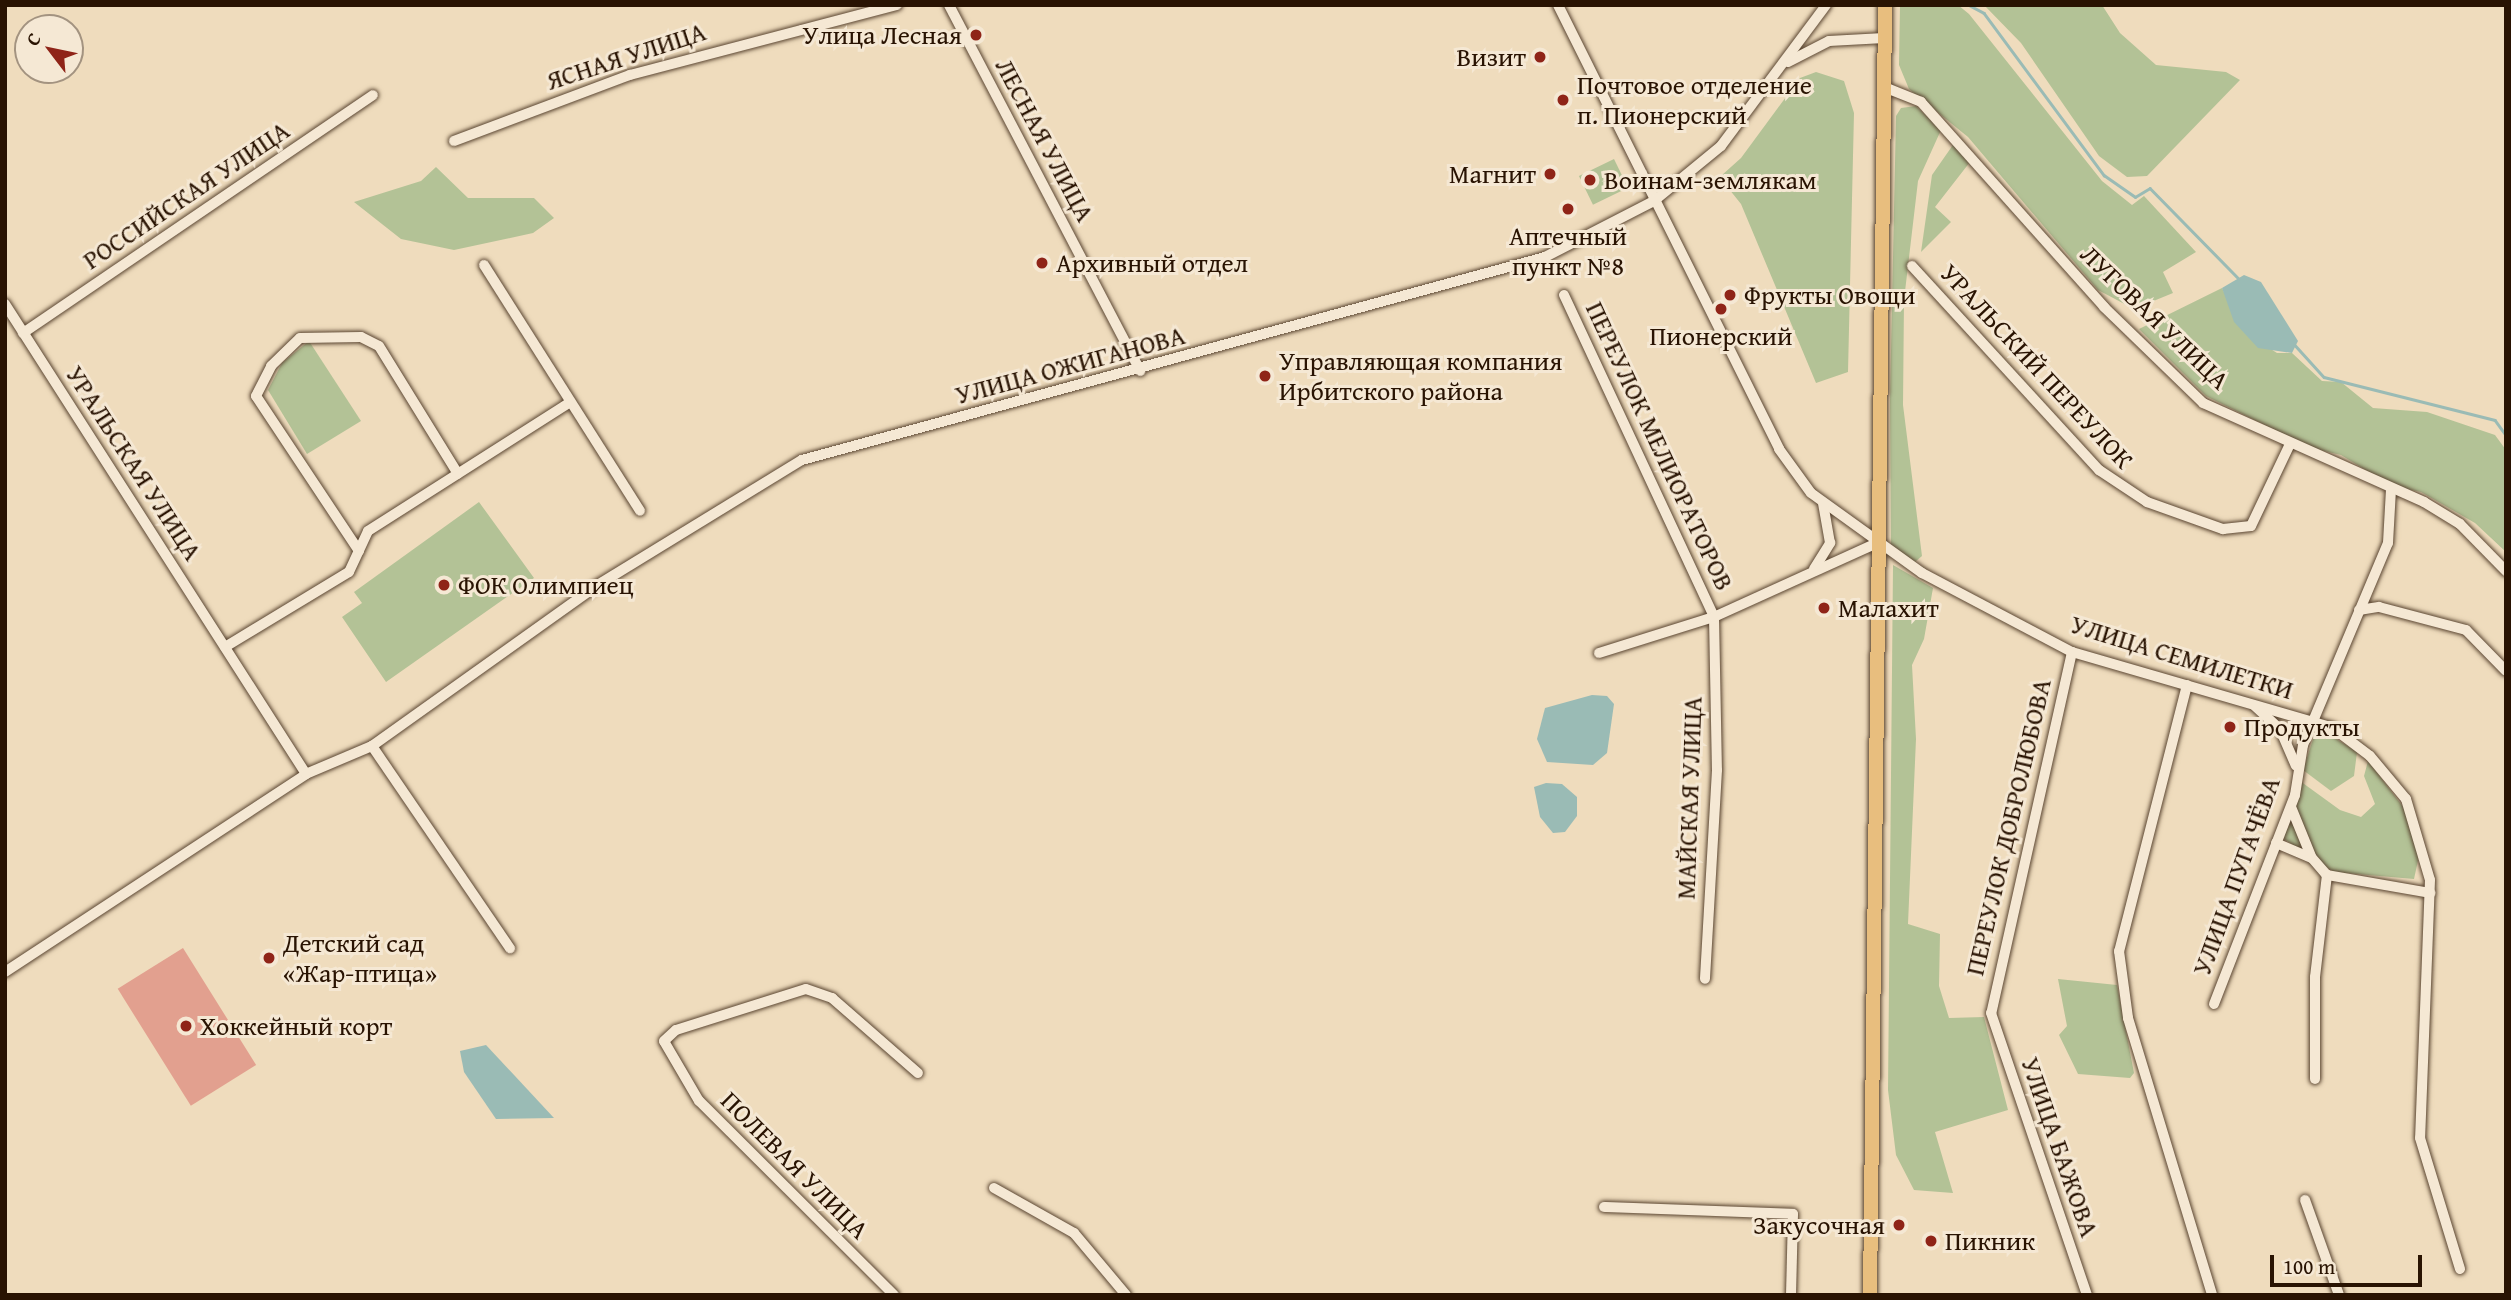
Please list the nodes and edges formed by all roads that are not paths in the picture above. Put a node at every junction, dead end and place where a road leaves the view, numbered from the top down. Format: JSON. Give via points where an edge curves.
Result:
{"nodes":[{"id":1,"x":897,"y":5,"type":"edge"},
{"id":2,"x":949,"y":5,"type":"edge"},
{"id":3,"x":1558,"y":5,"type":"edge"},
{"id":4,"x":1826,"y":5,"type":"edge"},
{"id":5,"x":1885,"y":5,"type":"edge"},
{"id":6,"x":1884,"y":38,"type":"junction"},
{"id":7,"x":1780,"y":67,"type":"junction"},
{"id":8,"x":1884,"y":87,"type":"junction"},
{"id":9,"x":373,"y":95,"type":"dead end"},
{"id":10,"x":454,"y":141,"type":"dead end"},
{"id":11,"x":1654,"y":201,"type":"junction"},
{"id":12,"x":484,"y":265,"type":"dead end"},
{"id":13,"x":1912,"y":266,"type":"dead end"},
{"id":14,"x":1564,"y":295,"type":"dead end"},
{"id":15,"x":5,"y":304,"type":"edge"},
{"id":16,"x":23,"y":333,"type":"junction"},
{"id":17,"x":1140,"y":371,"type":"junction"},
{"id":18,"x":569,"y":403,"type":"junction"},
{"id":19,"x":2290,"y":444,"type":"junction"},
{"id":20,"x":458,"y":474,"type":"junction"},
{"id":21,"x":2391,"y":490,"type":"junction"},
{"id":22,"x":1823,"y":504,"type":"junction"},
{"id":23,"x":640,"y":510,"type":"dead end"},
{"id":24,"x":1878,"y":542,"type":"junction"},
{"id":25,"x":359,"y":551,"type":"junction"},
{"id":26,"x":1814,"y":569,"type":"junction"},
{"id":27,"x":2506,"y":571,"type":"edge"},
{"id":28,"x":2358,"y":610,"type":"junction"},
{"id":29,"x":1714,"y":617,"type":"junction"},
{"id":30,"x":225,"y":647,"type":"junction"},
{"id":31,"x":2072,"y":652,"type":"junction"},
{"id":32,"x":1599,"y":653,"type":"dead end"},
{"id":33,"x":2506,"y":671,"type":"edge"},
{"id":34,"x":2187,"y":685,"type":"junction"},
{"id":35,"x":2253,"y":704,"type":"junction"},
{"id":36,"x":2317,"y":722,"type":"junction"},
{"id":37,"x":372,"y":746,"type":"junction"},
{"id":38,"x":306,"y":774,"type":"junction"},
{"id":39,"x":2298,"y":774,"type":"junction"},
{"id":40,"x":2291,"y":804,"type":"junction"},
{"id":41,"x":2276,"y":843,"type":"junction"},
{"id":42,"x":2312,"y":858,"type":"junction"},
{"id":43,"x":2327,"y":875,"type":"junction"},
{"id":44,"x":2430,"y":893,"type":"junction"},
{"id":45,"x":510,"y":948,"type":"dead end"},
{"id":46,"x":5,"y":972,"type":"edge"},
{"id":47,"x":1705,"y":979,"type":"dead end"},
{"id":48,"x":2214,"y":1004,"type":"dead end"},
{"id":49,"x":1991,"y":1013,"type":"joint"},
{"id":50,"x":918,"y":1073,"type":"dead end"},
{"id":51,"x":2315,"y":1079,"type":"dead end"},
{"id":52,"x":994,"y":1188,"type":"dead end"},
{"id":53,"x":2305,"y":1200,"type":"dead end"},
{"id":54,"x":1604,"y":1207,"type":"dead end"},
{"id":55,"x":2460,"y":1269,"type":"dead end"},
{"id":56,"x":894,"y":1295,"type":"edge"},
{"id":57,"x":1126,"y":1295,"type":"edge"},
{"id":58,"x":1791,"y":1295,"type":"edge"},
{"id":59,"x":1870,"y":1295,"type":"edge"},
{"id":60,"x":2087,"y":1295,"type":"edge"},
{"id":61,"x":2212,"y":1295,"type":"edge"},
{"id":62,"x":2339,"y":1295,"type":"edge"}],
"edges":[{"from":1,"to":10,"type":"street","name":"ЯСНАЯ УЛИЦА","via":[[630,75]]},
{"from":2,"to":17,"type":"street","name":"ЛЕСНАЯ УЛИЦА"},
{"from":3,"to":11,"type":"street"},
{"from":4,"to":7,"type":"street","name":"УЛИЦА ОЖИГАНОВА"},
{"from":5,"to":6,"type":"main road"},
{"from":6,"to":7,"type":"street","via":[[1829,41]]},
{"from":6,"to":8,"type":"main road"},
{"from":7,"to":11,"type":"street","name":"УЛИЦА ОЖИГАНОВА","via":[[1721,145]]},
{"from":8,"to":19,"type":"street","name":"ЛУГОВАЯ УЛИЦА","via":[[1922,102],[2104,307],[2203,403]]},
{"from":8,"to":24,"type":"main road"},
{"from":9,"to":16,"type":"street","name":"РОССИЙСКАЯ УЛИЦА"},
{"from":11,"to":17,"type":"street","name":"УЛИЦА ОЖИГАНОВА","via":[[1545,257]]},
{"from":11,"to":22,"type":"street","via":[[1779,449]]},
{"from":12,"to":18,"type":"street"},
{"from":13,"to":19,"type":"street","name":"УРАЛЬСКИЙ ПЕРЕУЛОК","via":[[2116,485],[2223,529],[2251,526]]},
{"from":14,"to":29,"type":"street","name":"ПЕРЕУЛОК МЕЛИОРАТОРОВ"},
{"from":15,"to":16,"type":"street","name":"УРАЛЬСКАЯ УЛИЦА"},
{"from":16,"to":30,"type":"street","name":"УРАЛЬСКАЯ УЛИЦА"},
{"from":17,"to":37,"type":"street","name":"УЛИЦА ОЖИГАНОВА","via":[[802,460],[596,586]]},
{"from":18,"to":20,"type":"street"},
{"from":18,"to":23,"type":"street"},
{"from":19,"to":21,"type":"street","name":"ЛУГОВАЯ УЛИЦА"},
{"from":20,"to":25,"type":"street","via":[[368,531]]},
{"from":20,"to":25,"type":"street","via":[[379,346],[361,337],[300,338],[271,366],[256,396]]},
{"from":21,"to":27,"type":"street","name":"ЛУГОВАЯ УЛИЦА","via":[[2460,524]]},
{"from":21,"to":28,"type":"street","name":"УЛИЦА ПУГАЧЁВА","via":[[2394,521]]},
{"from":22,"to":24,"type":"street","name":"УЛИЦА СЕМИЛЕТКИ"},
{"from":22,"to":26,"type":"street","via":[[1830,543]]},
{"from":24,"to":26,"type":"street"},
{"from":24,"to":31,"type":"street","name":"УЛИЦА СЕМИЛЕТКИ"},
{"from":24,"to":59,"type":"main road"},
{"from":25,"to":30,"type":"street","via":[[349,572]]},
{"from":26,"to":29,"type":"street"},
{"from":28,"to":33,"type":"street","via":[[2379,607],[2466,630]]},
{"from":28,"to":36,"type":"street","name":"УЛИЦА ПУГАЧЁВА"},
{"from":29,"to":32,"type":"street"},
{"from":29,"to":47,"type":"street","name":"МАЙСКАЯ УЛИЦА","via":[[1717,770]]},
{"from":30,"to":38,"type":"street","name":"УРАЛЬСКАЯ УЛИЦА"},
{"from":31,"to":34,"type":"street","name":"УЛИЦА СЕМИЛЕТКИ"},
{"from":31,"to":49,"type":"street","name":"ПЕРЕУЛОК ДОБРОЛЮБОВА"},
{"from":34,"to":35,"type":"street","name":"УЛИЦА СЕМИЛЕТКИ"},
{"from":34,"to":61,"type":"street","via":[[2119,951],[2128,1018]]},
{"from":35,"to":36,"type":"street","name":"УЛИЦА СЕМИЛЕТКИ"},
{"from":35,"to":39,"type":"street","via":[[2280,729]]},
{"from":36,"to":39,"type":"street","name":"УЛИЦА ПУГАЧЁВА"},
{"from":36,"to":44,"type":"street","name":"УЛИЦА СЕМИЛЕТКИ","via":[[2370,756],[2406,799],[2426,853]]},
{"from":37,"to":38,"type":"street","name":"УЛИЦА ОЖИГАНОВА"},
{"from":37,"to":45,"type":"street"},
{"from":38,"to":46,"type":"street","name":"УЛИЦА ОЖИГАНОВА"},
{"from":39,"to":40,"type":"street","name":"УЛИЦА ПУГАЧЁВА"},
{"from":40,"to":41,"type":"street","name":"УЛИЦА ПУГАЧЁВА"},
{"from":40,"to":42,"type":"street","via":[[2297,832]]},
{"from":41,"to":42,"type":"street"},
{"from":41,"to":48,"type":"street","name":"УЛИЦА ПУГАЧЁВА"},
{"from":42,"to":43,"type":"street"},
{"from":43,"to":44,"type":"street"},
{"from":43,"to":51,"type":"street","via":[[2315,977]]},
{"from":44,"to":55,"type":"street","name":"УЛИЦА СЕМИЛЕТКИ","via":[[2420,1139]]},
{"from":49,"to":60,"type":"street","name":"УЛИЦА БАЖОВА"},
{"from":50,"to":56,"type":"street","name":"ПОЛЕВАЯ УЛИЦА","via":[[832,998],[806,989],[668,1033],[665,1050],[699,1101]]},
{"from":52,"to":57,"type":"street","via":[[1074,1233]]},
{"from":53,"to":62,"type":"street"},
{"from":54,"to":58,"type":"street","via":[[1793,1214]]}]}
